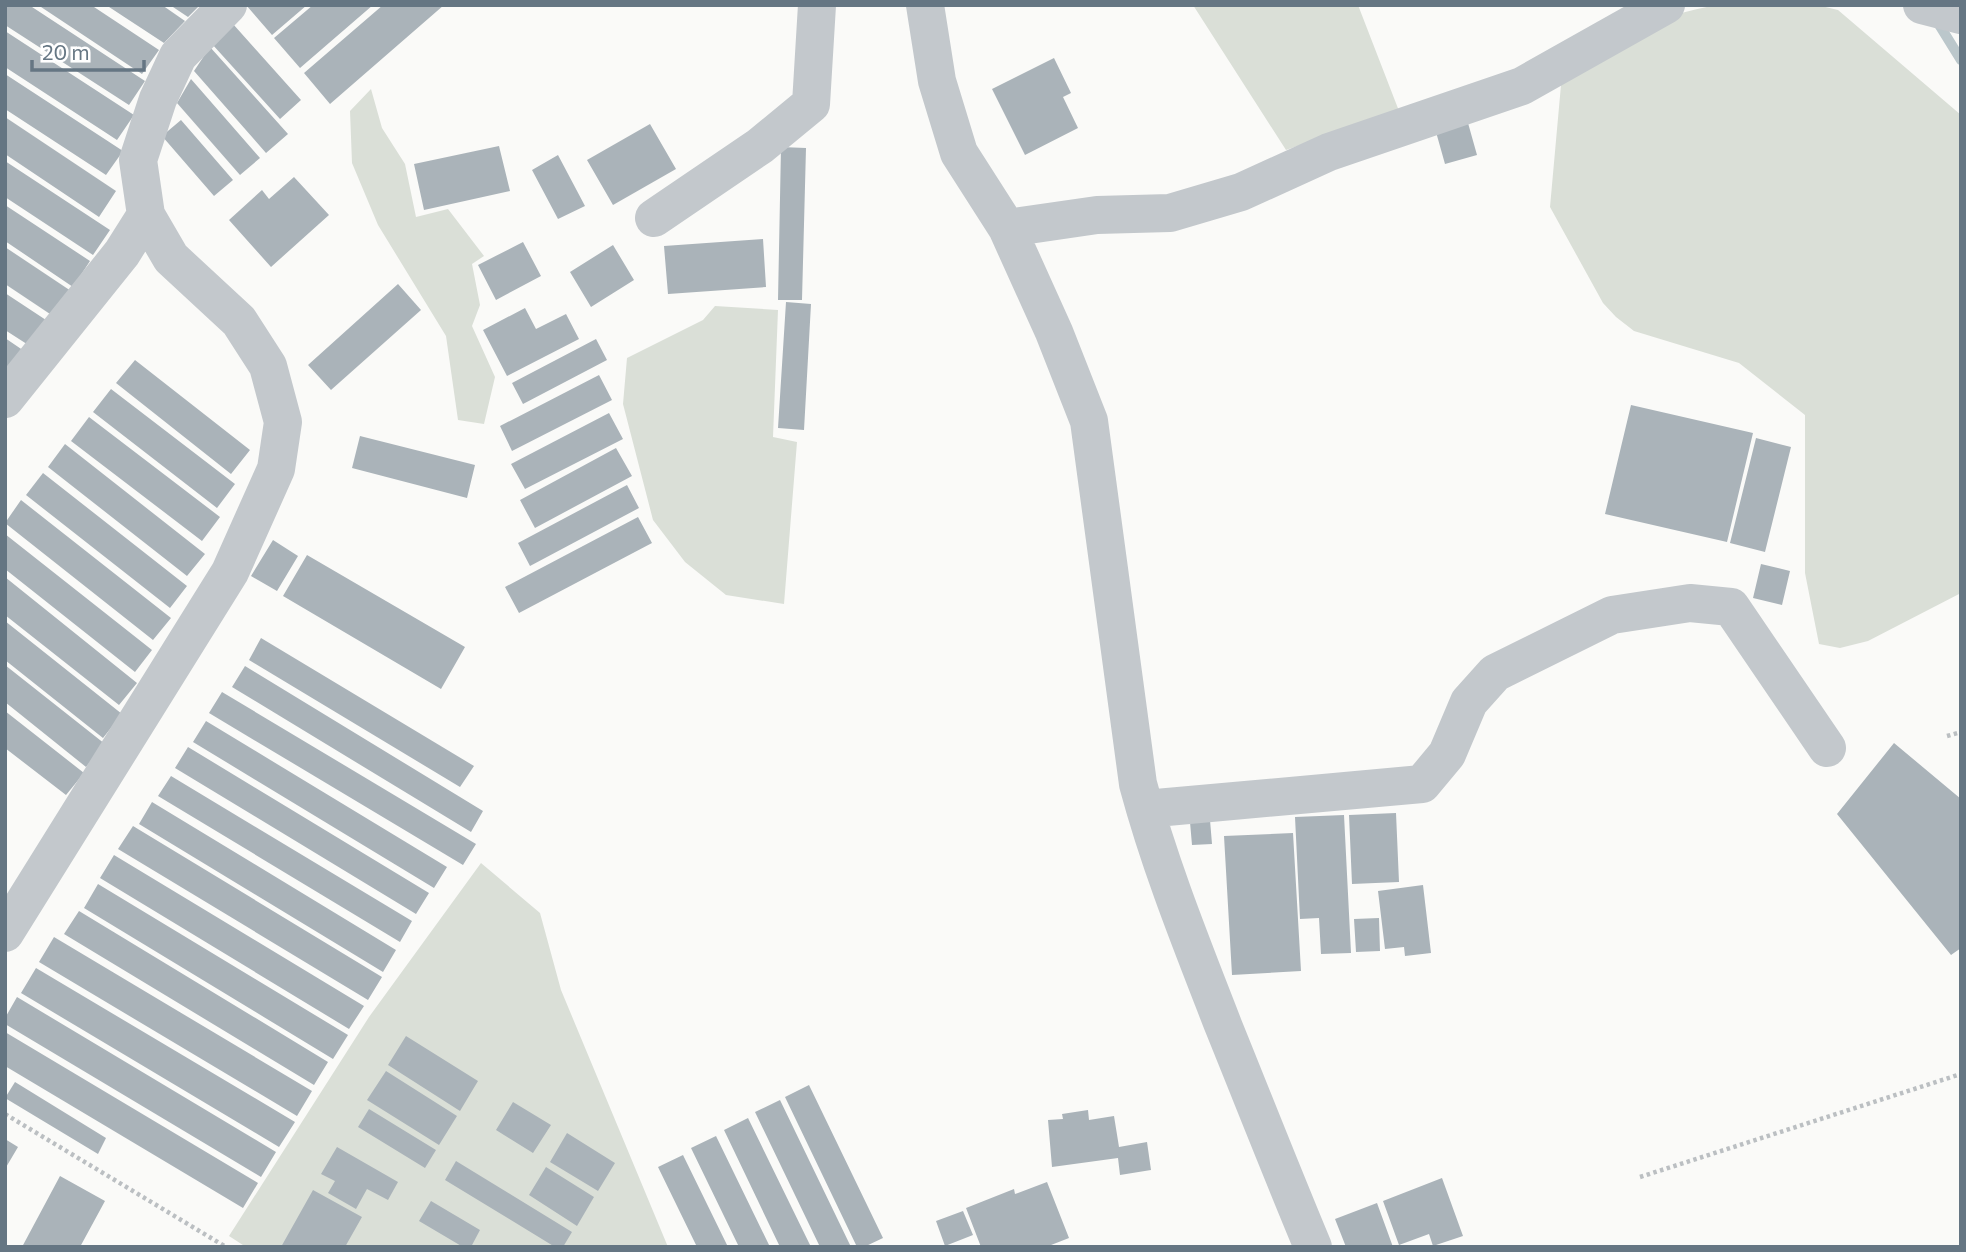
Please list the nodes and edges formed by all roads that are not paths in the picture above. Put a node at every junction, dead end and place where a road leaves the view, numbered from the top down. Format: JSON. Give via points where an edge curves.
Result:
{"nodes":[{"id":1,"x":228,"y":5,"type":"edge"},
{"id":2,"x":817,"y":5,"type":"edge"},
{"id":3,"x":925,"y":5,"type":"edge"},
{"id":4,"x":1666,"y":5,"type":"edge"},
{"id":5,"x":146,"y":215,"type":"junction"},
{"id":6,"x":654,"y":218,"type":"dead end"},
{"id":7,"x":1007,"y":228,"type":"junction"},
{"id":8,"x":5,"y":399,"type":"edge"},
{"id":9,"x":1827,"y":748,"type":"dead end"},
{"id":10,"x":1145,"y":809,"type":"junction"},
{"id":11,"x":5,"y":933,"type":"edge"},
{"id":12,"x":1313,"y":1247,"type":"edge"}],
"edges":[{"from":1,"to":5,"type":"lane","via":[[178,56],[158,99],[138,160]]},
{"from":2,"to":6,"type":"lane","via":[[811,104]]},
{"from":3,"to":7,"type":"lane","via":[[937,81],[959,153]]},
{"from":4,"to":7,"type":"lane","via":[[1522,86],[1329,152],[1241,192],[1170,213],[1097,215]]},
{"from":5,"to":8,"type":"lane","via":[[122,253]]},
{"from":5,"to":11,"type":"lane","via":[[171,258],[239,321],[268,366],[283,422],[276,470],[230,572]]},
{"from":7,"to":10,"type":"lane","via":[[1089,421]]},
{"from":9,"to":10,"type":"lane","via":[[1731,607],[1690,603],[1612,615],[1495,673],[1469,702],[1447,754],[1422,784]]},
{"from":10,"to":12,"type":"lane","via":[[1210,990]]}]}
